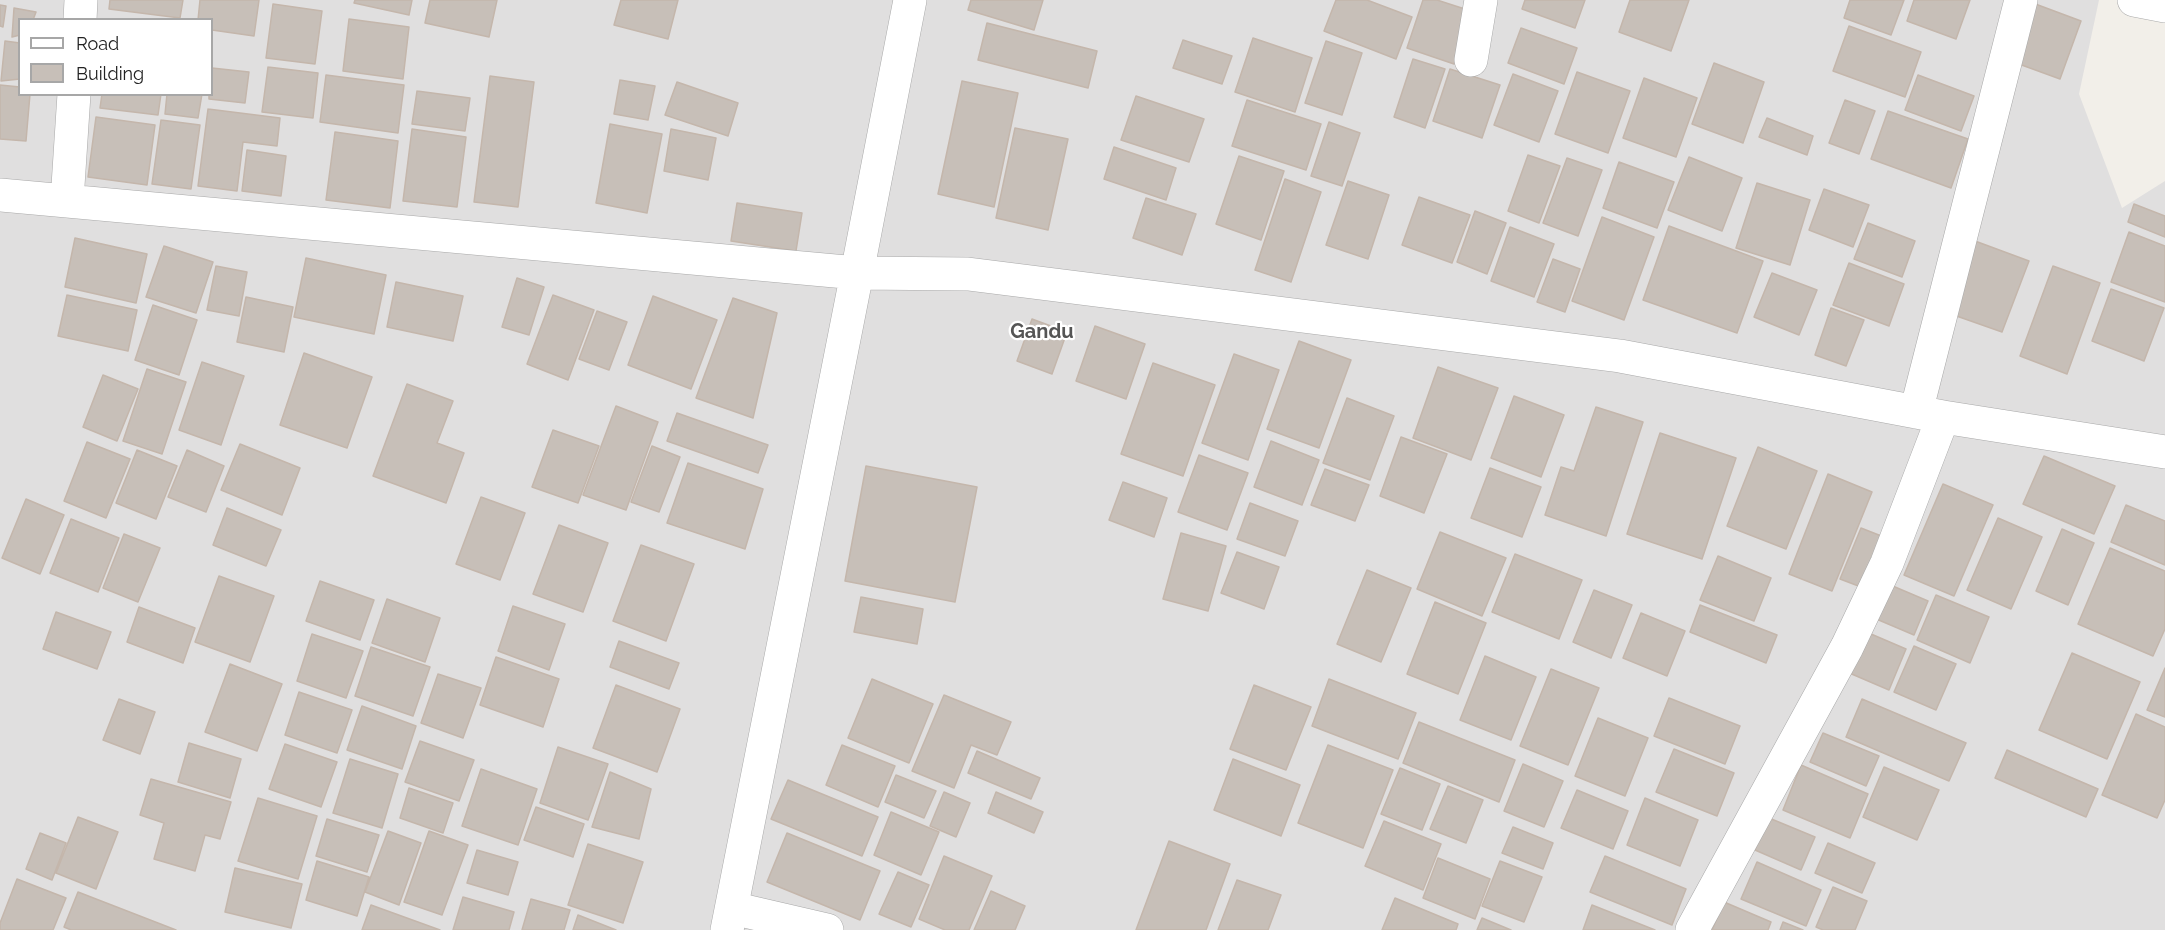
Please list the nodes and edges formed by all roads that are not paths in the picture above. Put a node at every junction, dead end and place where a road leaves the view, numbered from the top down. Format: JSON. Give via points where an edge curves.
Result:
{"nodes":[{"id":1,"x":81,"y":0,"type":"edge"},
{"id":2,"x":910,"y":0,"type":"edge"},
{"id":3,"x":1481,"y":0,"type":"edge"},
{"id":4,"x":2021,"y":0,"type":"edge"},
{"id":5,"x":2134,"y":0,"type":"edge"},
{"id":6,"x":2165,"y":6,"type":"edge"},
{"id":7,"x":80,"y":18,"type":"edge"},
{"id":8,"x":1471,"y":60,"type":"dead end"},
{"id":9,"x":74,"y":96,"type":"edge"},
{"id":10,"x":0,"y":195,"type":"edge"},
{"id":11,"x":67,"y":201,"type":"junction"},
{"id":12,"x":857,"y":273,"type":"junction"},
{"id":13,"x":1930,"y":414,"type":"junction"},
{"id":14,"x":2165,"y":452,"type":"edge"},
{"id":15,"x":729,"y":919,"type":"edge"},
{"id":16,"x":827,"y":930,"type":"edge"},
{"id":17,"x":1692,"y":930,"type":"edge"}],
"edges":[{"from":1,"to":7,"type":"street"},
{"from":2,"to":12,"type":"street"},
{"from":3,"to":8,"type":"street"},
{"from":4,"to":13,"type":"street"},
{"from":5,"to":6,"type":"street"},
{"from":9,"to":11,"type":"street"},
{"from":10,"to":11,"type":"street"},
{"from":11,"to":12,"type":"street"},
{"from":12,"to":13,"type":"street","via":[[968,274],[1620,356]]},
{"from":12,"to":15,"type":"street"},
{"from":13,"to":14,"type":"street"},
{"from":13,"to":17,"type":"street","via":[[1887,563],[1848,647]]},
{"from":15,"to":16,"type":"street"}]}
